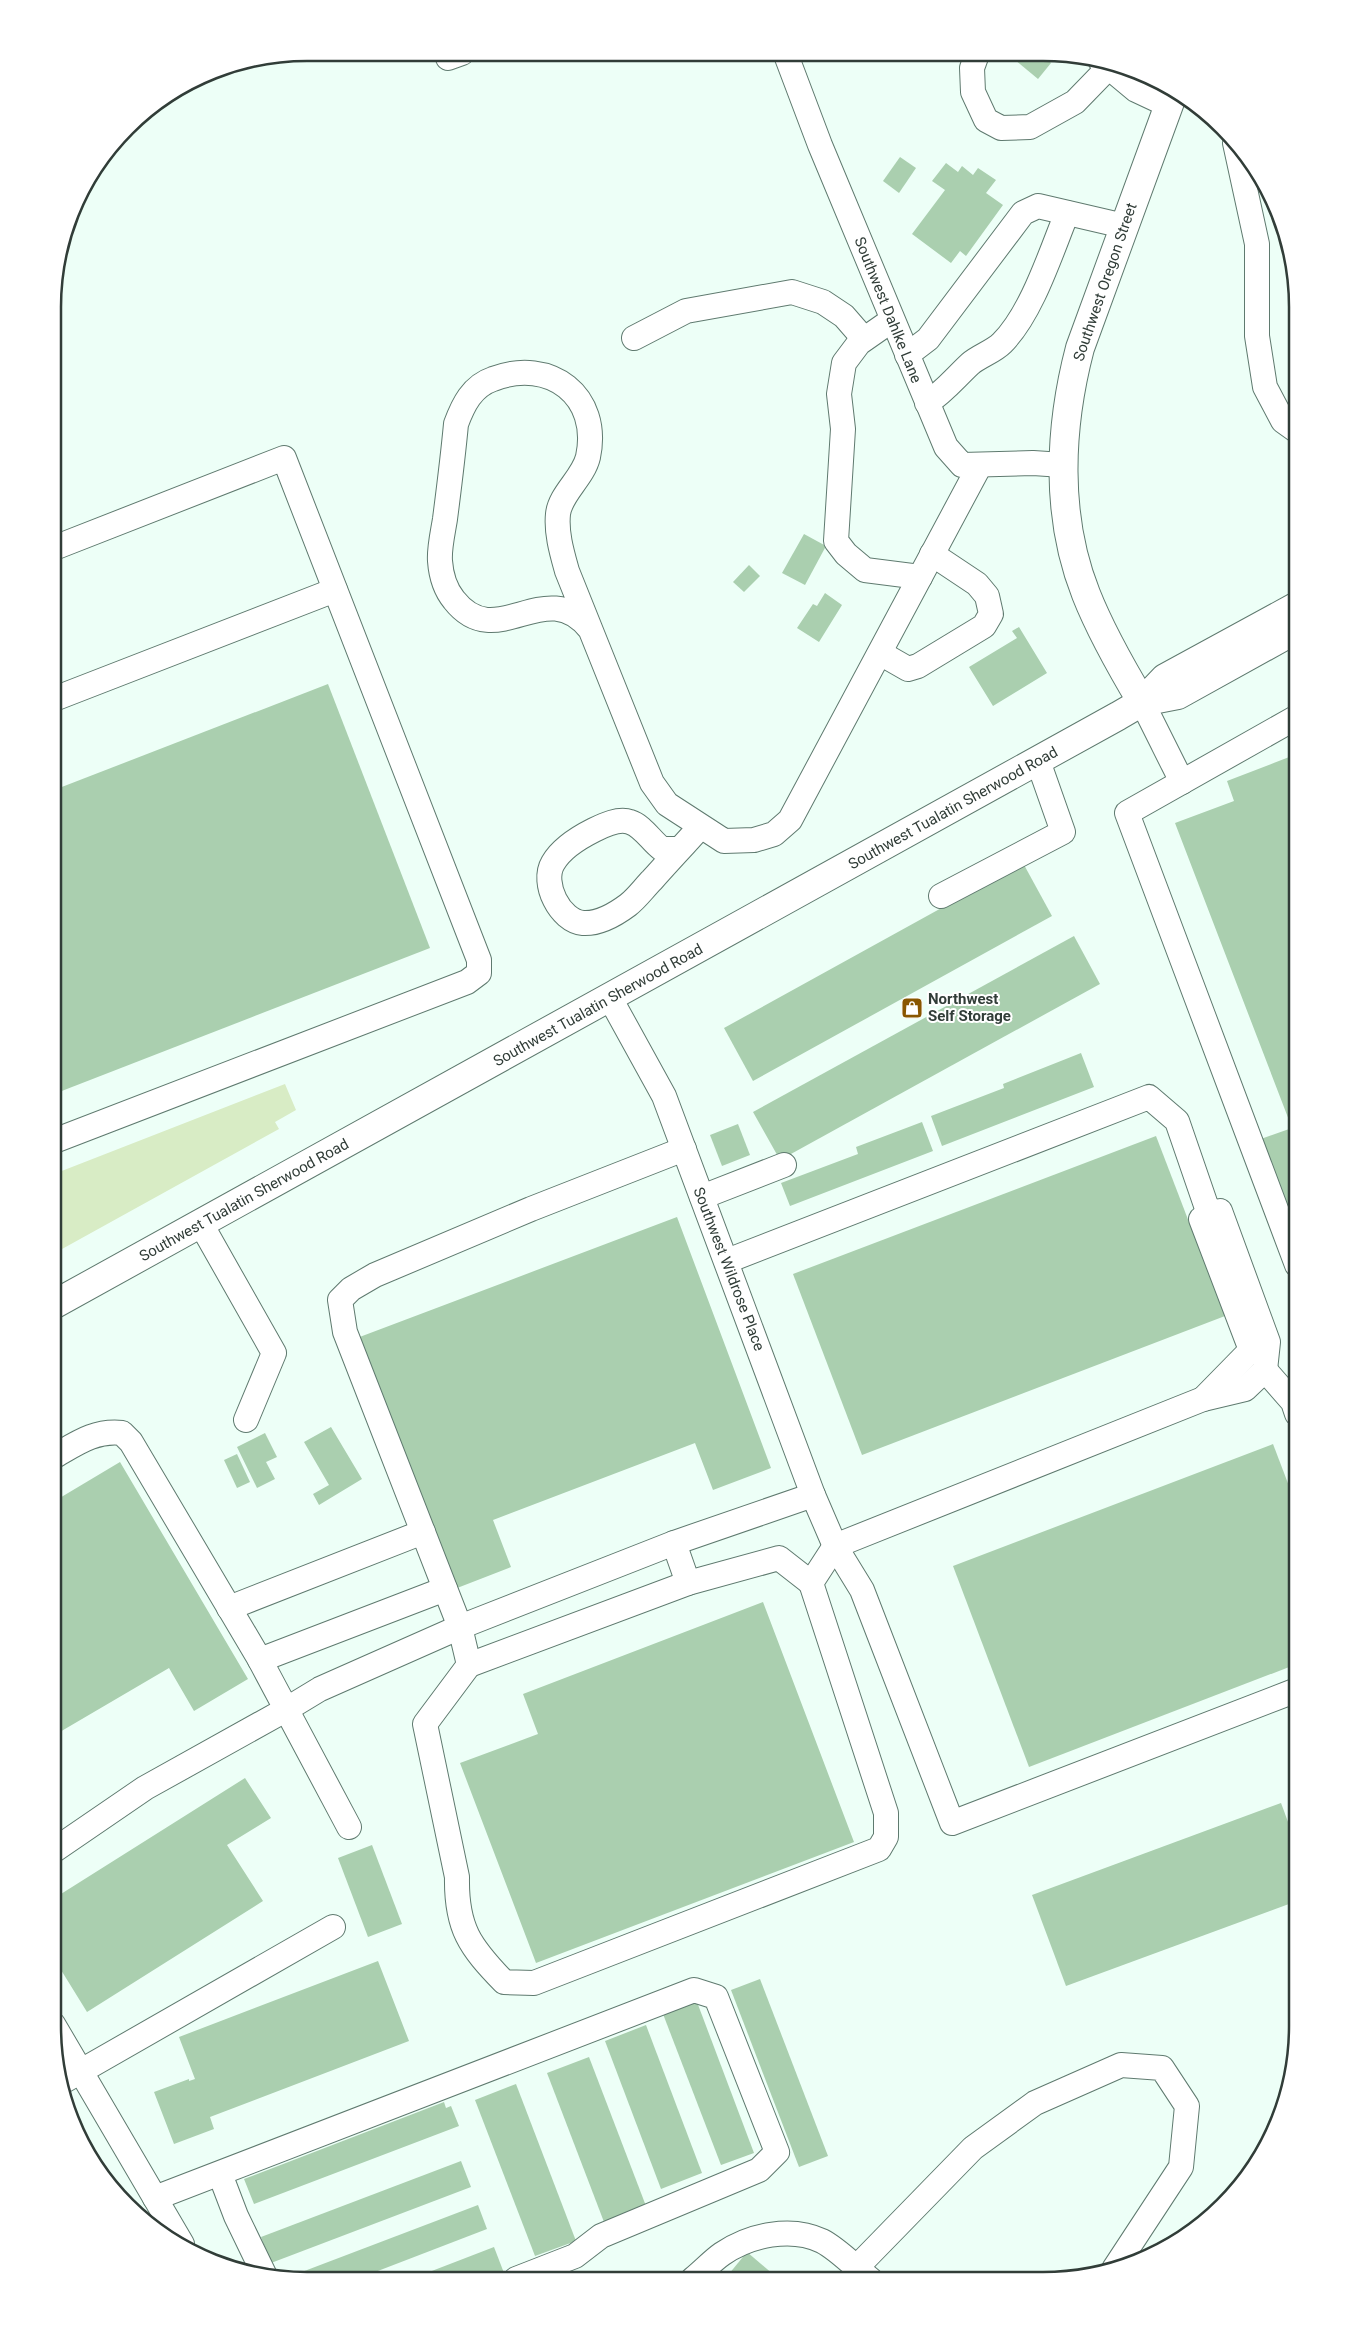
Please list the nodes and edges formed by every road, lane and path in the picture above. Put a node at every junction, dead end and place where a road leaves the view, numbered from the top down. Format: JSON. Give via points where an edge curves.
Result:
{"nodes":[{"id":1,"x":788,"y":61,"type":"edge"},
{"id":2,"x":975,"y":61,"type":"edge"},
{"id":3,"x":1101,"y":68,"type":"edge"},
{"id":4,"x":1114,"y":72,"type":"edge"},
{"id":5,"x":1171,"y":98,"type":"edge"},
{"id":6,"x":1238,"y":157,"type":"edge"},
{"id":7,"x":1067,"y":213,"type":"junction"},
{"id":8,"x":1124,"y":226,"type":"junction"},
{"id":9,"x":892,"y":320,"type":"junction"},
{"id":10,"x":634,"y":338,"type":"dead end"},
{"id":11,"x":864,"y":339,"type":"junction"},
{"id":12,"x":907,"y":355,"type":"junction"},
{"id":13,"x":927,"y":403,"type":"junction"},
{"id":14,"x":1289,"y":425,"type":"edge"},
{"id":15,"x":980,"y":464,"type":"junction"},
{"id":16,"x":1063,"y":465,"type":"junction"},
{"id":17,"x":61,"y":545,"type":"edge"},
{"id":18,"x":932,"y":554,"type":"junction"},
{"id":19,"x":920,"y":577,"type":"junction"},
{"id":20,"x":335,"y":590,"type":"junction"},
{"id":21,"x":1289,"y":610,"type":"edge"},
{"id":22,"x":590,"y":629,"type":"junction"},
{"id":23,"x":1289,"y":633,"type":"edge"},
{"id":24,"x":880,"y":653,"type":"junction"},
{"id":25,"x":61,"y":695,"type":"edge"},
{"id":26,"x":1142,"y":702,"type":"junction"},
{"id":27,"x":1289,"y":722,"type":"edge"},
{"id":28,"x":1038,"y":761,"type":"junction"},
{"id":29,"x":1182,"y":782,"type":"junction"},
{"id":30,"x":700,"y":827,"type":"junction"},
{"id":31,"x":680,"y":849,"type":"junction"},
{"id":32,"x":941,"y":896,"type":"dead end"},
{"id":33,"x":610,"y":998,"type":"junction"},
{"id":34,"x":61,"y":1137,"type":"edge"},
{"id":35,"x":684,"y":1149,"type":"junction"},
{"id":36,"x":784,"y":1165,"type":"dead end"},
{"id":37,"x":702,"y":1197,"type":"junction"},
{"id":38,"x":1209,"y":1214,"type":"junction"},
{"id":39,"x":201,"y":1224,"type":"junction"},
{"id":40,"x":1289,"y":1245,"type":"edge"},
{"id":41,"x":727,"y":1261,"type":"junction"},
{"id":42,"x":61,"y":1301,"type":"edge"},
{"id":43,"x":1265,"y":1370,"type":"junction"},
{"id":44,"x":1289,"y":1397,"type":"edge"},
{"id":45,"x":1203,"y":1399,"type":"junction"},
{"id":46,"x":246,"y":1420,"type":"dead end"},
{"id":47,"x":61,"y":1452,"type":"edge"},
{"id":48,"x":813,"y":1495,"type":"junction"},
{"id":49,"x":423,"y":1532,"type":"junction"},
{"id":50,"x":674,"y":1543,"type":"junction"},
{"id":51,"x":835,"y":1546,"type":"junction"},
{"id":52,"x":688,"y":1583,"type":"junction"},
{"id":53,"x":811,"y":1583,"type":"junction"},
{"id":54,"x":445,"y":1589,"type":"junction"},
{"id":55,"x":229,"y":1608,"type":"junction"},
{"id":56,"x":460,"y":1627,"type":"junction"},
{"id":57,"x":260,"y":1660,"type":"junction"},
{"id":58,"x":469,"y":1665,"type":"junction"},
{"id":59,"x":1289,"y":1693,"type":"edge"},
{"id":60,"x":287,"y":1709,"type":"junction"},
{"id":61,"x":349,"y":1827,"type":"dead end"},
{"id":62,"x":61,"y":1846,"type":"edge"},
{"id":63,"x":333,"y":1926,"type":"dead end"},
{"id":64,"x":63,"y":2054,"type":"edge"},
{"id":65,"x":71,"y":2077,"type":"edge"},
{"id":66,"x":220,"y":2174,"type":"junction"},
{"id":67,"x":155,"y":2198,"type":"junction"},
{"id":68,"x":176,"y":2234,"type":"edge"},
{"id":69,"x":1120,"y":2259,"type":"edge"},
{"id":70,"x":261,"y":2267,"type":"edge"},
{"id":71,"x":534,"y":2272,"type":"edge"},
{"id":72,"x":703,"y":2272,"type":"edge"},
{"id":73,"x":861,"y":2272,"type":"edge"},
{"id":74,"x":865,"y":2272,"type":"edge"}],
"edges":[{"from":1,"to":9,"type":"street","name":"Southwest Dahlke Lane"},
{"from":2,"to":3,"type":"street","via":[[973,92],[986,120],[1001,128],[1030,127],[1075,102]]},
{"from":4,"to":5,"type":"street","via":[[1136,90]]},
{"from":5,"to":8,"type":"main road","name":"Southwest Oregon Street"},
{"from":6,"to":14,"type":"street","via":[[1257,244],[1257,336],[1265,387],[1283,421]]},
{"from":7,"to":8,"type":"street"},
{"from":7,"to":12,"type":"street","via":[[1038,206],[1023,213],[928,339]]},
{"from":7,"to":13,"type":"street","via":[[1022,315],[1001,344],[970,364],[942,394]]},
{"from":8,"to":16,"type":"main road","name":"Southwest Oregon Street","via":[[1073,372],[1064,431]]},
{"from":9,"to":11,"type":"street"},
{"from":9,"to":12,"type":"street","name":"Southwest Dahlke Lane"},
{"from":10,"to":11,"type":"street","via":[[686,310],[792,292],[823,302],[844,316]]},
{"from":11,"to":19,"type":"street","via":[[844,363],[839,394],[843,429],[836,541],[865,570]]},
{"from":12,"to":13,"type":"street","name":"Southwest Dahlke Lane"},
{"from":13,"to":15,"type":"street","name":"Southwest Dahlke Lane","via":[[946,447],[962,465]]},
{"from":15,"to":16,"type":"street","name":"Southwest Dahlke Lane"},
{"from":15,"to":18,"type":"street"},
{"from":16,"to":26,"type":"main road","name":"Southwest Oregon Street","via":[[1071,546],[1085,593],[1112,652]]},
{"from":17,"to":20,"type":"street","via":[[284,458]]},
{"from":18,"to":19,"type":"street"},
{"from":18,"to":24,"type":"street","via":[[977,584],[987,596],[991,614],[984,626],[918,666],[908,669]]},
{"from":19,"to":24,"type":"street"},
{"from":20,"to":25,"type":"street"},
{"from":20,"to":34,"type":"street","via":[[479,960],[479,973],[468,982]]},
{"from":21,"to":26,"type":"main road","name":"Southwest Tualatin Sherwood Road","via":[[1165,678]]},
{"from":22,"to":22,"type":"street","via":[[567,570],[558,528],[558,512],[588,459],[588,418],[578,399],[552,376],[531,372],[507,373],[473,391],[456,424],[440,560],[447,591],[460,608],[480,619],[501,620],[560,607],[572,611]]},
{"from":22,"to":30,"type":"street","via":[[652,783],[667,804]]},
{"from":23,"to":26,"type":"main road","name":"Southwest Tualatin Sherwood Road","via":[[1178,695]]},
{"from":24,"to":30,"type":"street","via":[[790,820],[774,834],[746,841],[724,841]]},
{"from":26,"to":28,"type":"main road","name":"Southwest Tualatin Sherwood Road"},
{"from":26,"to":29,"type":"street"},
{"from":27,"to":29,"type":"street"},
{"from":28,"to":32,"type":"street","via":[[1063,832]]},
{"from":28,"to":33,"type":"main road","name":"Southwest Tualatin Sherwood Road"},
{"from":29,"to":40,"type":"street","via":[[1127,813]]},
{"from":30,"to":31,"type":"street"},
{"from":31,"to":31,"type":"street","via":[[630,904],[596,922],[572,920],[562,910],[550,885],[552,864],[572,844],[607,824],[629,821],[662,849]]},
{"from":33,"to":35,"type":"street","name":"Southwest Wildrose Place","via":[[664,1096]]},
{"from":33,"to":39,"type":"main road","name":"Southwest Tualatin Sherwood Road"},
{"from":35,"to":37,"type":"street","name":"Southwest Wildrose Place"},
{"from":35,"to":49,"type":"street","via":[[375,1275],[351,1288],[340,1300],[345,1332]]},
{"from":36,"to":37,"type":"street"},
{"from":37,"to":41,"type":"street","name":"Southwest Wildrose Place"},
{"from":38,"to":41,"type":"street","via":[[1177,1121],[1149,1097]]},
{"from":38,"to":43,"type":"street","via":[[1220,1211],[1268,1342]]},
{"from":38,"to":45,"type":"street","via":[[1201,1219],[1251,1350]]},
{"from":39,"to":42,"type":"main road","name":"Southwest Tualatin Sherwood Road"},
{"from":39,"to":46,"type":"street","via":[[274,1353]]},
{"from":41,"to":48,"type":"street","name":"Southwest Wildrose Place"},
{"from":43,"to":44,"type":"street"},
{"from":43,"to":45,"type":"street","via":[[1244,1390]]},
{"from":45,"to":51,"type":"street"},
{"from":47,"to":55,"type":"street","via":[[107,1431],[122,1433],[131,1442]]},
{"from":48,"to":50,"type":"street"},
{"from":48,"to":51,"type":"street","name":"Southwest Wildrose Place"},
{"from":49,"to":54,"type":"street"},
{"from":49,"to":55,"type":"street"},
{"from":50,"to":52,"type":"street"},
{"from":50,"to":56,"type":"street"},
{"from":51,"to":53,"type":"street"},
{"from":51,"to":59,"type":"street","name":"Southwest Wildrose Place","via":[[862,1590],[952,1823]]},
{"from":52,"to":53,"type":"street","via":[[779,1558]]},
{"from":52,"to":58,"type":"street"},
{"from":53,"to":58,"type":"street","via":[[886,1813],[886,1837],[879,1849],[534,1984],[504,1982],[478,1956],[467,1936],[457,1896],[457,1877],[425,1724]]},
{"from":54,"to":56,"type":"street"},
{"from":54,"to":57,"type":"street"},
{"from":55,"to":57,"type":"street"},
{"from":56,"to":58,"type":"street"},
{"from":56,"to":60,"type":"street","via":[[320,1689]]},
{"from":57,"to":60,"type":"street"},
{"from":60,"to":61,"type":"street"},
{"from":60,"to":62,"type":"street","via":[[145,1788]]},
{"from":63,"to":65,"type":"street"},
{"from":64,"to":65,"type":"street"},
{"from":65,"to":67,"type":"street"},
{"from":66,"to":67,"type":"street"},
{"from":66,"to":70,"type":"street"},
{"from":66,"to":71,"type":"street","via":[[694,1990],[716,1997],[777,2152],[759,2170],[601,2236],[576,2256]]},
{"from":67,"to":68,"type":"street"},
{"from":69,"to":74,"type":"street","via":[[1181,2167],[1187,2106],[1162,2068],[1121,2065],[1034,2103],[973,2148]]},
{"from":72,"to":73,"type":"street","via":[[722,2254],[743,2243],[767,2235],[798,2234],[823,2241]]}]}
